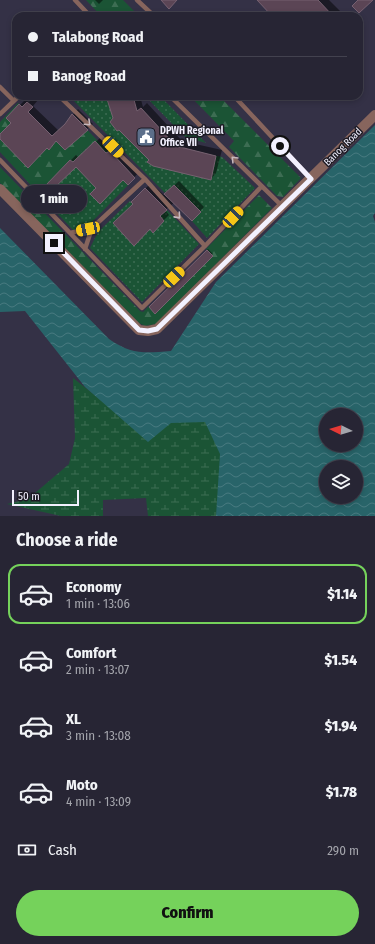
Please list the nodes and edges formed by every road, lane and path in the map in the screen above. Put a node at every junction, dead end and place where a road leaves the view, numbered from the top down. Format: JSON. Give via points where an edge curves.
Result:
{"nodes":[{"id":1,"x":75,"y":0,"type":"edge"},
{"id":2,"x":137,"y":0,"type":"edge"},
{"id":3,"x":86,"y":12,"type":"edge"},
{"id":4,"x":150,"y":12,"type":"edge"},
{"id":5,"x":0,"y":87,"type":"edge"},
{"id":6,"x":12,"y":99,"type":"edge"},
{"id":7,"x":63,"y":100,"type":"edge"},
{"id":8,"x":174,"y":100,"type":"edge"},
{"id":9,"x":238,"y":100,"type":"edge"},
{"id":10,"x":14,"y":101,"type":"edge"},
{"id":11,"x":0,"y":114,"type":"edge"},
{"id":12,"x":375,"y":115,"type":"edge"},
{"id":13,"x":0,"y":160,"type":"edge"},
{"id":14,"x":311,"y":179,"type":"junction"},
{"id":15,"x":145,"y":180,"type":"junction"},
{"id":16,"x":261,"y":187,"type":"junction"},
{"id":17,"x":0,"y":189,"type":"edge"},
{"id":18,"x":283,"y":207,"type":"junction"},
{"id":19,"x":92,"y":228,"type":"junction"},
{"id":20,"x":70,"y":233,"type":"junction"},
{"id":21,"x":206,"y":246,"type":"junction"},
{"id":22,"x":85,"y":249,"type":"junction"}],
"edges":[{"from":1,"to":3,"type":"lane"},
{"from":2,"to":4,"type":"lane"},
{"from":5,"to":6,"type":"lane"},
{"from":7,"to":15,"type":"lane","one_way":true},
{"from":16,"to":8,"type":"lane","one_way":true},
{"from":9,"to":14,"type":"lane"},
{"from":10,"to":11,"type":"lane"},
{"from":12,"to":14,"type":"street","name":"Banog Road"},
{"from":13,"to":20,"type":"lane"},
{"from":14,"to":18,"type":"street","name":"Banog Road"},
{"from":15,"to":19,"type":"lane"},
{"from":15,"to":21,"type":"lane","one_way":true},
{"from":16,"to":18,"type":"lane"},
{"from":16,"to":21,"type":"lane"},
{"from":17,"to":18,"type":"street","name":"Banog Road","via":[[139,330],[148,331],[157,329]]},
{"from":19,"to":20,"type":"lane"},
{"from":19,"to":22,"type":"lane"},
{"from":20,"to":22,"type":"lane"},
{"from":21,"to":22,"type":"lane","via":[[142,308]]}]}
